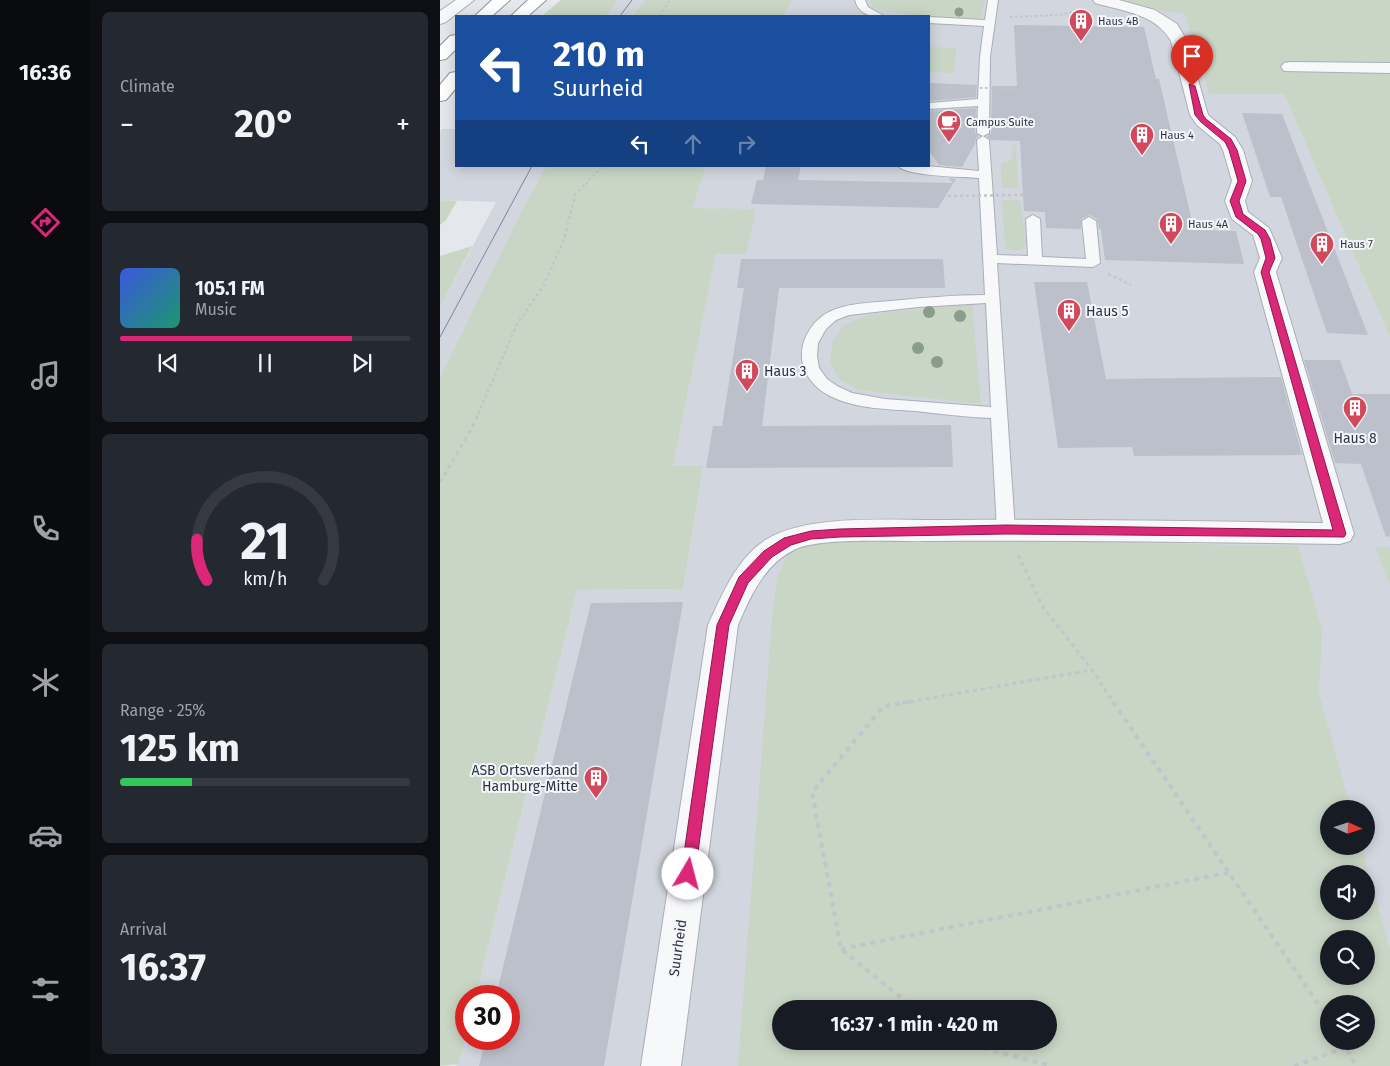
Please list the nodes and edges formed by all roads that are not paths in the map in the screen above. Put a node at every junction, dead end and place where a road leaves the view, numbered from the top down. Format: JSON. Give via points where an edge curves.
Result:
{"nodes":[{"id":1,"x":466,"y":0,"type":"edge"},
{"id":2,"x":502,"y":0,"type":"edge"},
{"id":3,"x":538,"y":0,"type":"edge"},
{"id":4,"x":860,"y":0,"type":"edge"},
{"id":5,"x":993,"y":0,"type":"edge"},
{"id":6,"x":1094,"y":3,"type":"edge"},
{"id":7,"x":484,"y":15,"type":"edge"},
{"id":8,"x":520,"y":15,"type":"edge"},
{"id":9,"x":876,"y":15,"type":"edge"},
{"id":10,"x":440,"y":19,"type":"edge"},
{"id":11,"x":930,"y":20,"type":"edge"},
{"id":12,"x":989,"y":22,"type":"junction"},
{"id":13,"x":455,"y":41,"type":"edge"},
{"id":14,"x":440,"y":55,"type":"edge"},
{"id":15,"x":1290,"y":67,"type":"dead end"},
{"id":16,"x":1390,"y":68,"type":"edge"},
{"id":17,"x":455,"y":78,"type":"edge"},
{"id":18,"x":440,"y":96,"type":"edge"},
{"id":19,"x":984,"y":102,"type":"junction"},
{"id":20,"x":930,"y":106,"type":"edge"},
{"id":21,"x":910,"y":167,"type":"edge"},
{"id":22,"x":984,"y":175,"type":"junction"},
{"id":23,"x":1033,"y":219,"type":"dead end"},
{"id":24,"x":1089,"y":221,"type":"dead end"},
{"id":25,"x":989,"y":259,"type":"junction"},
{"id":26,"x":1035,"y":261,"type":"junction"},
{"id":27,"x":992,"y":299,"type":"junction"},
{"id":28,"x":999,"y":413,"type":"junction"},
{"id":29,"x":1006,"y":530,"type":"junction"},
{"id":30,"x":661,"y":1066,"type":"edge"}],
"edges":[{"from":1,"to":10,"type":"street"},
{"from":2,"to":7,"type":"highway"},
{"from":3,"to":8,"type":"highway"},
{"from":4,"to":9,"type":"lane","via":[[864,10]]},
{"from":5,"to":12,"type":"lane"},
{"from":6,"to":29,"type":"street","name":"Suurheid","via":[[1149,13],[1171,27],[1179,41],[1199,115],[1228,141],[1233,150],[1242,181],[1235,201],[1239,215],[1262,232],[1271,258],[1265,272],[1340,534]]},
{"from":11,"to":12,"type":"lane"},
{"from":12,"to":19,"type":"lane"},
{"from":13,"to":14,"type":"highway"},
{"from":15,"to":16,"type":"street"},
{"from":17,"to":18,"type":"highway"},
{"from":19,"to":20,"type":"lane"},
{"from":19,"to":22,"type":"lane"},
{"from":21,"to":22,"type":"lane"},
{"from":22,"to":25,"type":"lane"},
{"from":23,"to":26,"type":"lane"},
{"from":24,"to":26,"type":"lane","via":[[1093,263]]},
{"from":25,"to":26,"type":"lane"},
{"from":25,"to":27,"type":"lane"},
{"from":27,"to":28,"type":"lane"},
{"from":27,"to":28,"type":"lane","via":[[881,307],[837,314],[822,324],[815,334],[809,360],[813,371],[827,387],[865,402]]},
{"from":28,"to":29,"type":"lane"},
{"from":29,"to":30,"type":"street","name":"Suurheid","via":[[811,535],[788,541],[768,554],[744,580],[723,625]]}]}
